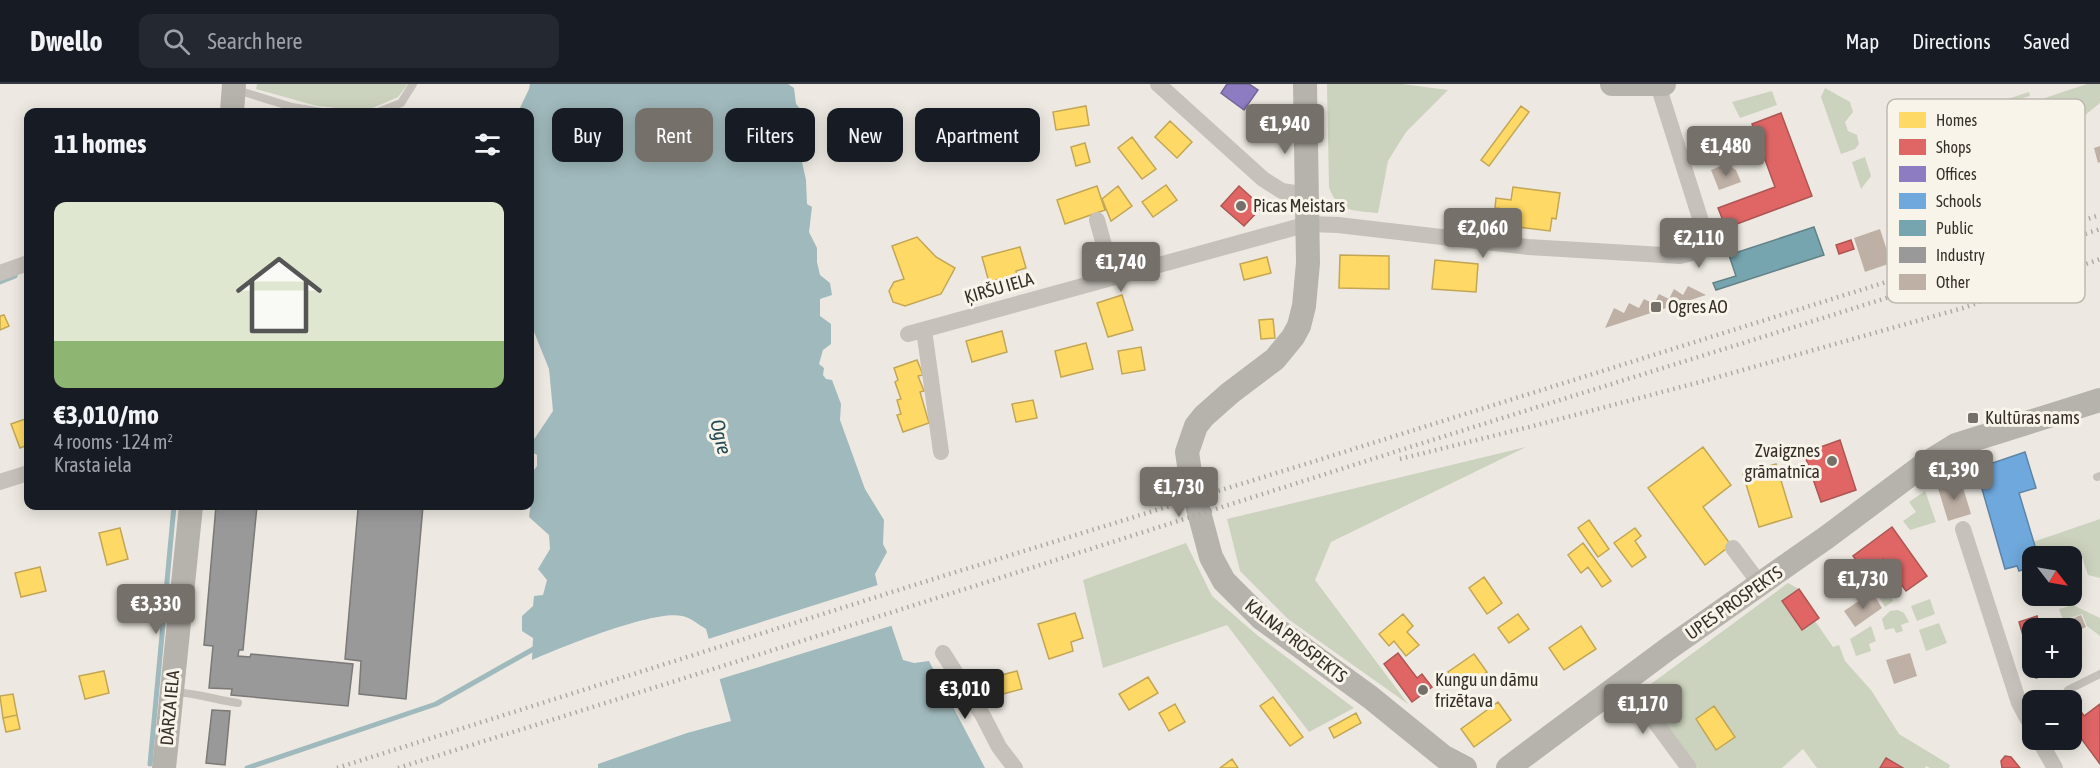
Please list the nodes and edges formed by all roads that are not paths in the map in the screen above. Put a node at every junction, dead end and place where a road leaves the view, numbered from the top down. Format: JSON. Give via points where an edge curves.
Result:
{"nodes":[{"id":1,"x":413,"y":84,"type":"edge"},
{"id":2,"x":1158,"y":84,"type":"edge"},
{"id":3,"x":1305,"y":84,"type":"edge"},
{"id":4,"x":1612,"y":84,"type":"edge"},
{"id":5,"x":1661,"y":85,"type":"edge"},
{"id":6,"x":233,"y":95,"type":"edge"},
{"id":7,"x":283,"y":108,"type":"edge"},
{"id":8,"x":388,"y":108,"type":"edge"},
{"id":9,"x":1307,"y":195,"type":"junction"},
{"id":10,"x":1097,"y":220,"type":"dead end"},
{"id":11,"x":1308,"y":224,"type":"junction"},
{"id":12,"x":24,"y":264,"type":"edge"},
{"id":13,"x":0,"y":273,"type":"edge"},
{"id":14,"x":1113,"y":277,"type":"junction"},
{"id":15,"x":2100,"y":400,"type":"edge"},
{"id":16,"x":941,"y":452,"type":"dead end"},
{"id":17,"x":24,"y":474,"type":"edge"},
{"id":18,"x":0,"y":482,"type":"edge"},
{"id":19,"x":191,"y":510,"type":"edge"},
{"id":20,"x":1964,"y":529,"type":"dead end"},
{"id":21,"x":1733,"y":548,"type":"dead end"},
{"id":22,"x":1760,"y":584,"type":"junction"},
{"id":23,"x":943,"y":653,"type":"dead end"},
{"id":24,"x":2100,"y":674,"type":"edge"},
{"id":25,"x":1625,"y":681,"type":"junction"},
{"id":26,"x":2068,"y":690,"type":"dead end"},
{"id":27,"x":171,"y":691,"type":"junction"},
{"id":28,"x":238,"y":703,"type":"dead end"},
{"id":29,"x":2022,"y":709,"type":"edge"},
{"id":30,"x":2045,"y":750,"type":"edge"},
{"id":31,"x":164,"y":768,"type":"edge"},
{"id":32,"x":1015,"y":768,"type":"edge"},
{"id":33,"x":1464,"y":768,"type":"edge"},
{"id":34,"x":1508,"y":768,"type":"edge"},
{"id":35,"x":1689,"y":768,"type":"edge"},
{"id":36,"x":2055,"y":768,"type":"edge"}],
"edges":[{"from":1,"to":8,"type":"lane","via":[[401,103]]},
{"from":2,"to":9,"type":"street","via":[[1263,179],[1282,191]]},
{"from":3,"to":9,"type":"main road","name":"KALNA PROSPEKTS"},
{"from":4,"to":5,"type":"main road"},
{"from":5,"to":11,"type":"street","name":"ĶIRŠU IELA","via":[[1706,237],[1697,252],[1680,256],[1528,247]]},
{"from":6,"to":7,"type":"lane"},
{"from":9,"to":11,"type":"main road","name":"KALNA PROSPEKTS"},
{"from":10,"to":14,"type":"street"},
{"from":11,"to":14,"type":"street","name":"ĶIRŠU IELA"},
{"from":11,"to":33,"type":"main road","name":"KALNA PROSPEKTS","via":[[1304,306],[1296,332],[1275,359],[1204,417],[1196,426],[1187,452],[1206,540],[1224,580],[1261,618],[1370,697],[1444,757]]},
{"from":12,"to":13,"type":"street"},
{"from":14,"to":16,"type":"street","name":"ĶIRŠU IELA","via":[[916,332]]},
{"from":15,"to":22,"type":"main road","name":"UPES PROSPEKTS","via":[[1956,445]]},
{"from":17,"to":18,"type":"street"},
{"from":19,"to":27,"type":"main road","name":"DĀRZA IELA"},
{"from":20,"to":29,"type":"street"},
{"from":21,"to":22,"type":"street"},
{"from":22,"to":25,"type":"main road","name":"UPES PROSPEKTS"},
{"from":23,"to":32,"type":"street"},
{"from":24,"to":26,"type":"lane"},
{"from":25,"to":34,"type":"main road","name":"UPES PROSPEKTS"},
{"from":25,"to":35,"type":"street"},
{"from":27,"to":28,"type":"lane"},
{"from":27,"to":31,"type":"main road","name":"DĀRZA IELA"},
{"from":30,"to":36,"type":"street"}]}
